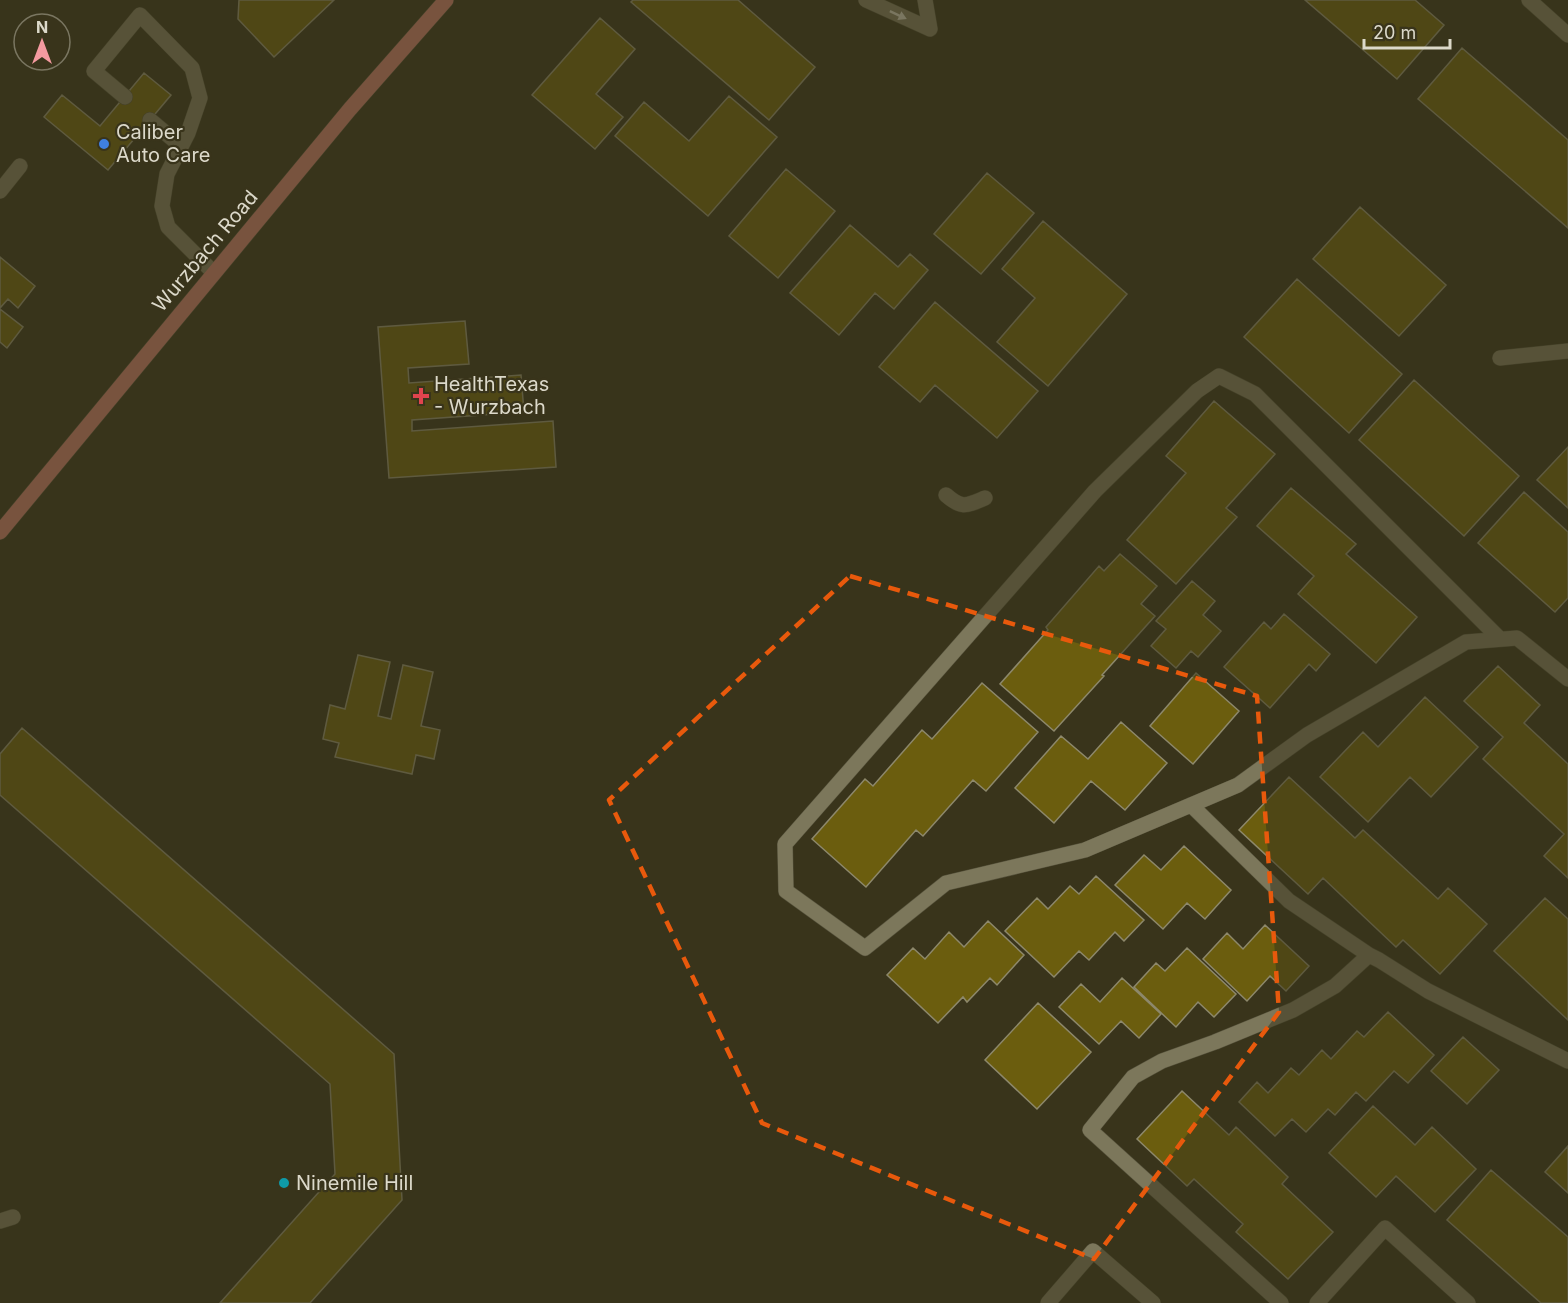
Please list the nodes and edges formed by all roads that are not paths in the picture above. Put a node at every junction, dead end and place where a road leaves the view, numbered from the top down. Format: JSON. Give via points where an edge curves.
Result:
{"nodes":[{"id":1,"x":446,"y":0,"type":"edge"},
{"id":2,"x":866,"y":0,"type":"edge"},
{"id":3,"x":926,"y":0,"type":"edge"},
{"id":4,"x":1529,"y":0,"type":"edge"},
{"id":5,"x":1568,"y":35,"type":"edge"},
{"id":6,"x":125,"y":97,"type":"dead end"},
{"id":7,"x":150,"y":120,"type":"dead end"},
{"id":8,"x":181,"y":146,"type":"junction"},
{"id":9,"x":20,"y":166,"type":"dead end"},
{"id":10,"x":0,"y":191,"type":"edge"},
{"id":11,"x":214,"y":273,"type":"junction"},
{"id":12,"x":1568,"y":351,"type":"edge"},
{"id":13,"x":1500,"y":358,"type":"dead end"},
{"id":14,"x":0,"y":532,"type":"edge"},
{"id":15,"x":1500,"y":639,"type":"junction"},
{"id":16,"x":1568,"y":679,"type":"edge"},
{"id":17,"x":1191,"y":805,"type":"junction"},
{"id":18,"x":1370,"y":955,"type":"junction"},
{"id":19,"x":1568,"y":1061,"type":"edge"},
{"id":20,"x":1048,"y":1303,"type":"edge"},
{"id":21,"x":1153,"y":1303,"type":"edge"},
{"id":22,"x":1281,"y":1303,"type":"edge"},
{"id":23,"x":1317,"y":1303,"type":"edge"},
{"id":24,"x":1468,"y":1303,"type":"edge"}],
"edges":[{"from":1,"to":11,"type":"main road","name":"Wurzbach Road"},
{"from":2,"to":3,"type":"lane","one_way":true,"via":[[930,29]]},
{"from":4,"to":5,"type":"lane"},
{"from":6,"to":8,"type":"lane","via":[[94,71],[140,15],[192,69],[200,98]]},
{"from":7,"to":8,"type":"lane"},
{"from":8,"to":11,"type":"lane","via":[[167,174],[162,206],[168,227]]},
{"from":9,"to":10,"type":"lane"},
{"from":11,"to":14,"type":"main road","name":"Wurzbach Road"},
{"from":12,"to":13,"type":"lane"},
{"from":15,"to":16,"type":"lane","via":[[1517,638]]},
{"from":15,"to":17,"type":"lane","via":[[1466,642],[1307,735],[1238,785]]},
{"from":15,"to":17,"type":"lane","via":[[1255,394],[1219,376],[1197,391],[1095,491],[785,844],[786,891],[865,948],[946,883],[1085,850]]},
{"from":17,"to":18,"type":"lane","via":[[1289,901]]},
{"from":18,"to":19,"type":"lane","via":[[1428,991]]},
{"from":18,"to":22,"type":"lane","via":[[1335,986],[1293,1010],[1162,1060],[1133,1077],[1090,1130]]},
{"from":20,"to":21,"type":"lane","via":[[1093,1251]]},
{"from":23,"to":24,"type":"lane","via":[[1385,1228]]}]}
